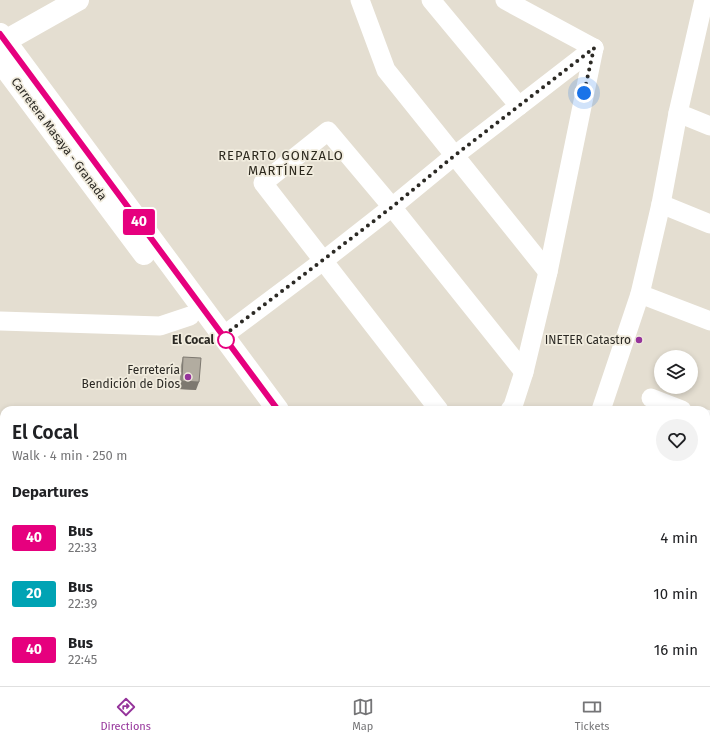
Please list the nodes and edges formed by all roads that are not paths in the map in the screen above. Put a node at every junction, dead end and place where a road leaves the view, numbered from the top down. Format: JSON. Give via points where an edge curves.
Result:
{"nodes":[{"id":1,"x":78,"y":0,"type":"edge"},
{"id":2,"x":360,"y":0,"type":"edge"},
{"id":3,"x":431,"y":0,"type":"edge"},
{"id":4,"x":505,"y":0,"type":"edge"},
{"id":5,"x":702,"y":3,"type":"edge"},
{"id":6,"x":2,"y":45,"type":"edge"},
{"id":7,"x":594,"y":48,"type":"junction"},
{"id":8,"x":519,"y":106,"type":"junction"},
{"id":9,"x":678,"y":113,"type":"junction"},
{"id":10,"x":710,"y":126,"type":"edge"},
{"id":11,"x":454,"y":156,"type":"junction"},
{"id":12,"x":661,"y":204,"type":"junction"},
{"id":13,"x":392,"y":207,"type":"junction"},
{"id":14,"x":710,"y":224,"type":"edge"},
{"id":15,"x":323,"y":260,"type":"junction"},
{"id":16,"x":548,"y":272,"type":"junction"},
{"id":17,"x":640,"y":294,"type":"junction"},
{"id":18,"x":190,"y":316,"type":"junction"},
{"id":19,"x":0,"y":321,"type":"edge"},
{"id":20,"x":710,"y":321,"type":"edge"},
{"id":21,"x":223,"y":336,"type":"junction"},
{"id":22,"x":524,"y":372,"type":"junction"},
{"id":23,"x":651,"y":398,"type":"dead end"},
{"id":24,"x":258,"y":406,"type":"edge"},
{"id":25,"x":275,"y":406,"type":"edge"},
{"id":26,"x":436,"y":406,"type":"edge"},
{"id":27,"x":513,"y":406,"type":"edge"},
{"id":28,"x":602,"y":406,"type":"edge"},
{"id":29,"x":672,"y":406,"type":"edge"}],
"edges":[{"from":1,"to":6,"type":"main road"},
{"from":2,"to":11,"type":"street","via":[[386,70]]},
{"from":3,"to":8,"type":"street"},
{"from":4,"to":7,"type":"street"},
{"from":5,"to":9,"type":"street"},
{"from":6,"to":18,"type":"main road","name":"Carretera Masaya - Granada"},
{"from":6,"to":21,"type":"main road","name":"Carretera Masaya - Granada"},
{"from":7,"to":8,"type":"street"},
{"from":7,"to":16,"type":"street"},
{"from":8,"to":11,"type":"street"},
{"from":9,"to":10,"type":"street"},
{"from":9,"to":12,"type":"street"},
{"from":11,"to":13,"type":"street"},
{"from":11,"to":16,"type":"street"},
{"from":12,"to":14,"type":"street"},
{"from":12,"to":17,"type":"street"},
{"from":13,"to":15,"type":"street"},
{"from":13,"to":15,"type":"street","via":[[328,131],[263,183]]},
{"from":13,"to":22,"type":"street"},
{"from":15,"to":21,"type":"street"},
{"from":15,"to":26,"type":"street"},
{"from":16,"to":22,"type":"street"},
{"from":17,"to":20,"type":"street"},
{"from":17,"to":28,"type":"street"},
{"from":18,"to":19,"type":"street","via":[[160,326]]},
{"from":18,"to":24,"type":"main road","name":"Carretera Masaya - Granada"},
{"from":21,"to":25,"type":"main road","name":"Carretera Masaya - Granada"},
{"from":22,"to":27,"type":"street"},
{"from":23,"to":29,"type":"street"}]}
